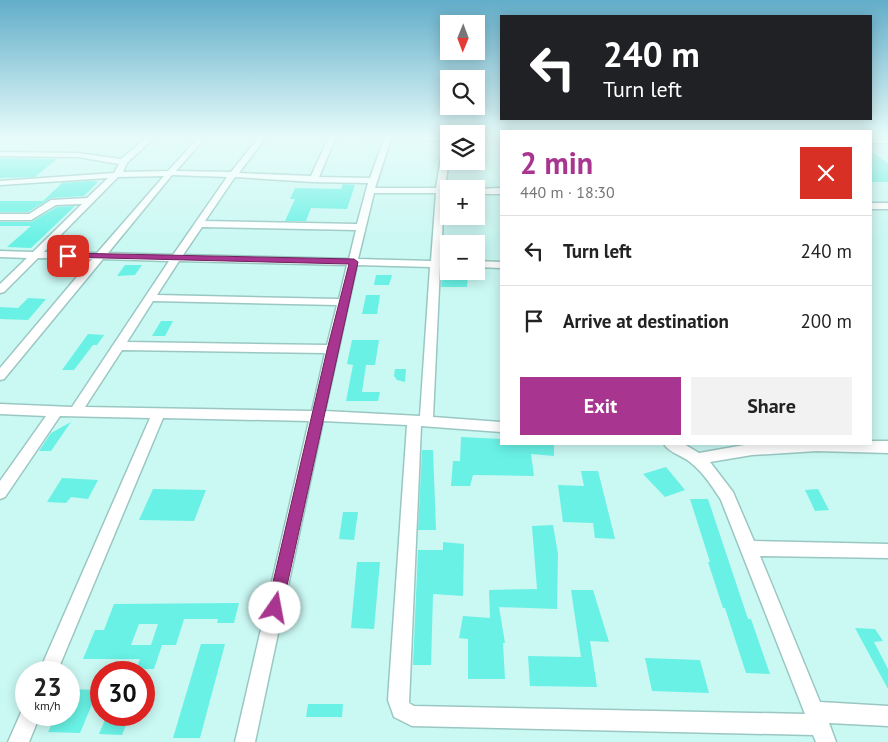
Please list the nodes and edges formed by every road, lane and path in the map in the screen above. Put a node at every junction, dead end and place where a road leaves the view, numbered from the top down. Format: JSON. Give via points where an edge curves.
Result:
{"nodes":[{"id":1,"x":119,"y":172,"type":"edge"},
{"id":2,"x":235,"y":172,"type":"edge"},
{"id":3,"x":317,"y":172,"type":"edge"},
{"id":4,"x":376,"y":172,"type":"edge"},
{"id":5,"x":170,"y":173,"type":"junction"},
{"id":6,"x":117,"y":174,"type":"junction"},
{"id":7,"x":232,"y":176,"type":"junction"},
{"id":8,"x":313,"y":180,"type":"junction"},
{"id":9,"x":0,"y":183,"type":"edge"},
{"id":10,"x":371,"y":185,"type":"junction"},
{"id":11,"x":440,"y":191,"type":"edge"},
{"id":12,"x":485,"y":191,"type":"edge"},
{"id":13,"x":500,"y":191,"type":"edge"},
{"id":14,"x":90,"y":201,"type":"junction"},
{"id":15,"x":872,"y":206,"type":"edge"},
{"id":16,"x":888,"y":206,"type":"edge"},
{"id":17,"x":0,"y":217,"type":"edge"},
{"id":18,"x":199,"y":224,"type":"junction"},
{"id":19,"x":441,"y":225,"type":"edge"},
{"id":20,"x":361,"y":227,"type":"junction"},
{"id":21,"x":0,"y":254,"type":"edge"},
{"id":22,"x":35,"y":254,"type":"junction"},
{"id":23,"x":102,"y":257,"type":"junction"},
{"id":24,"x":175,"y":259,"type":"junction"},
{"id":25,"x":354,"y":262,"type":"junction"},
{"id":26,"x":437,"y":264,"type":"junction"},
{"id":27,"x":485,"y":264,"type":"edge"},
{"id":28,"x":500,"y":265,"type":"edge"},
{"id":29,"x":0,"y":290,"type":"edge"},
{"id":30,"x":149,"y":298,"type":"junction"},
{"id":31,"x":344,"y":302,"type":"junction"},
{"id":32,"x":118,"y":346,"type":"junction"},
{"id":33,"x":332,"y":350,"type":"junction"},
{"id":34,"x":0,"y":376,"type":"edge"},
{"id":35,"x":0,"y":409,"type":"edge"},
{"id":36,"x":56,"y":412,"type":"junction"},
{"id":37,"x":75,"y":412,"type":"junction"},
{"id":38,"x":158,"y":414,"type":"junction"},
{"id":39,"x":317,"y":416,"type":"junction"},
{"id":40,"x":420,"y":420,"type":"junction"},
{"id":41,"x":500,"y":427,"type":"edge"},
{"id":42,"x":673,"y":445,"type":"edge"},
{"id":43,"x":888,"y":448,"type":"edge"},
{"id":44,"x":697,"y":459,"type":"junction"},
{"id":45,"x":0,"y":493,"type":"edge"},
{"id":46,"x":749,"y":548,"type":"junction"},
{"id":47,"x":888,"y":551,"type":"edge"},
{"id":48,"x":53,"y":661,"type":"edge"},
{"id":49,"x":888,"y":716,"type":"edge"},
{"id":50,"x":25,"y":726,"type":"edge"},
{"id":51,"x":820,"y":727,"type":"edge"},
{"id":52,"x":18,"y":742,"type":"edge"},
{"id":53,"x":245,"y":742,"type":"edge"}],
"edges":[{"from":1,"to":6,"type":"street"},
{"from":2,"to":7,"type":"street"},
{"from":3,"to":8,"type":"street"},
{"from":4,"to":10,"type":"street"},
{"from":5,"to":6,"type":"street"},
{"from":5,"to":7,"type":"street"},
{"from":5,"to":23,"type":"street"},
{"from":6,"to":9,"type":"street"},
{"from":6,"to":14,"type":"street"},
{"from":7,"to":8,"type":"street"},
{"from":7,"to":18,"type":"street"},
{"from":8,"to":10,"type":"street"},
{"from":10,"to":11,"type":"street"},
{"from":10,"to":20,"type":"street"},
{"from":12,"to":13,"type":"street"},
{"from":14,"to":17,"type":"street","via":[[54,202],[31,217]]},
{"from":14,"to":22,"type":"street"},
{"from":15,"to":16,"type":"street"},
{"from":18,"to":20,"type":"street"},
{"from":18,"to":24,"type":"street"},
{"from":19,"to":26,"type":"street"},
{"from":20,"to":25,"type":"street"},
{"from":21,"to":22,"type":"street"},
{"from":22,"to":23,"type":"street"},
{"from":22,"to":29,"type":"street"},
{"from":23,"to":24,"type":"street"},
{"from":23,"to":34,"type":"street"},
{"from":24,"to":25,"type":"street"},
{"from":24,"to":30,"type":"street"},
{"from":25,"to":26,"type":"street"},
{"from":25,"to":31,"type":"street"},
{"from":26,"to":40,"type":"street"},
{"from":27,"to":28,"type":"street"},
{"from":30,"to":31,"type":"street"},
{"from":30,"to":32,"type":"street"},
{"from":31,"to":33,"type":"street"},
{"from":32,"to":33,"type":"street"},
{"from":32,"to":37,"type":"street"},
{"from":33,"to":39,"type":"street"},
{"from":35,"to":36,"type":"street"},
{"from":36,"to":37,"type":"street"},
{"from":36,"to":45,"type":"street"},
{"from":37,"to":38,"type":"street"},
{"from":38,"to":39,"type":"street"},
{"from":38,"to":48,"type":"street"},
{"from":39,"to":40,"type":"street"},
{"from":39,"to":53,"type":"street"},
{"from":40,"to":41,"type":"street"},
{"from":40,"to":51,"type":"street","via":[[398,700],[401,710],[412,716]]},
{"from":42,"to":44,"type":"street"},
{"from":43,"to":44,"type":"street","via":[[816,446],[752,449]]},
{"from":44,"to":46,"type":"street","via":[[711,471],[728,497]]},
{"from":46,"to":47,"type":"street"},
{"from":46,"to":51,"type":"street"},
{"from":49,"to":51,"type":"street"},
{"from":50,"to":52,"type":"street"}]}
